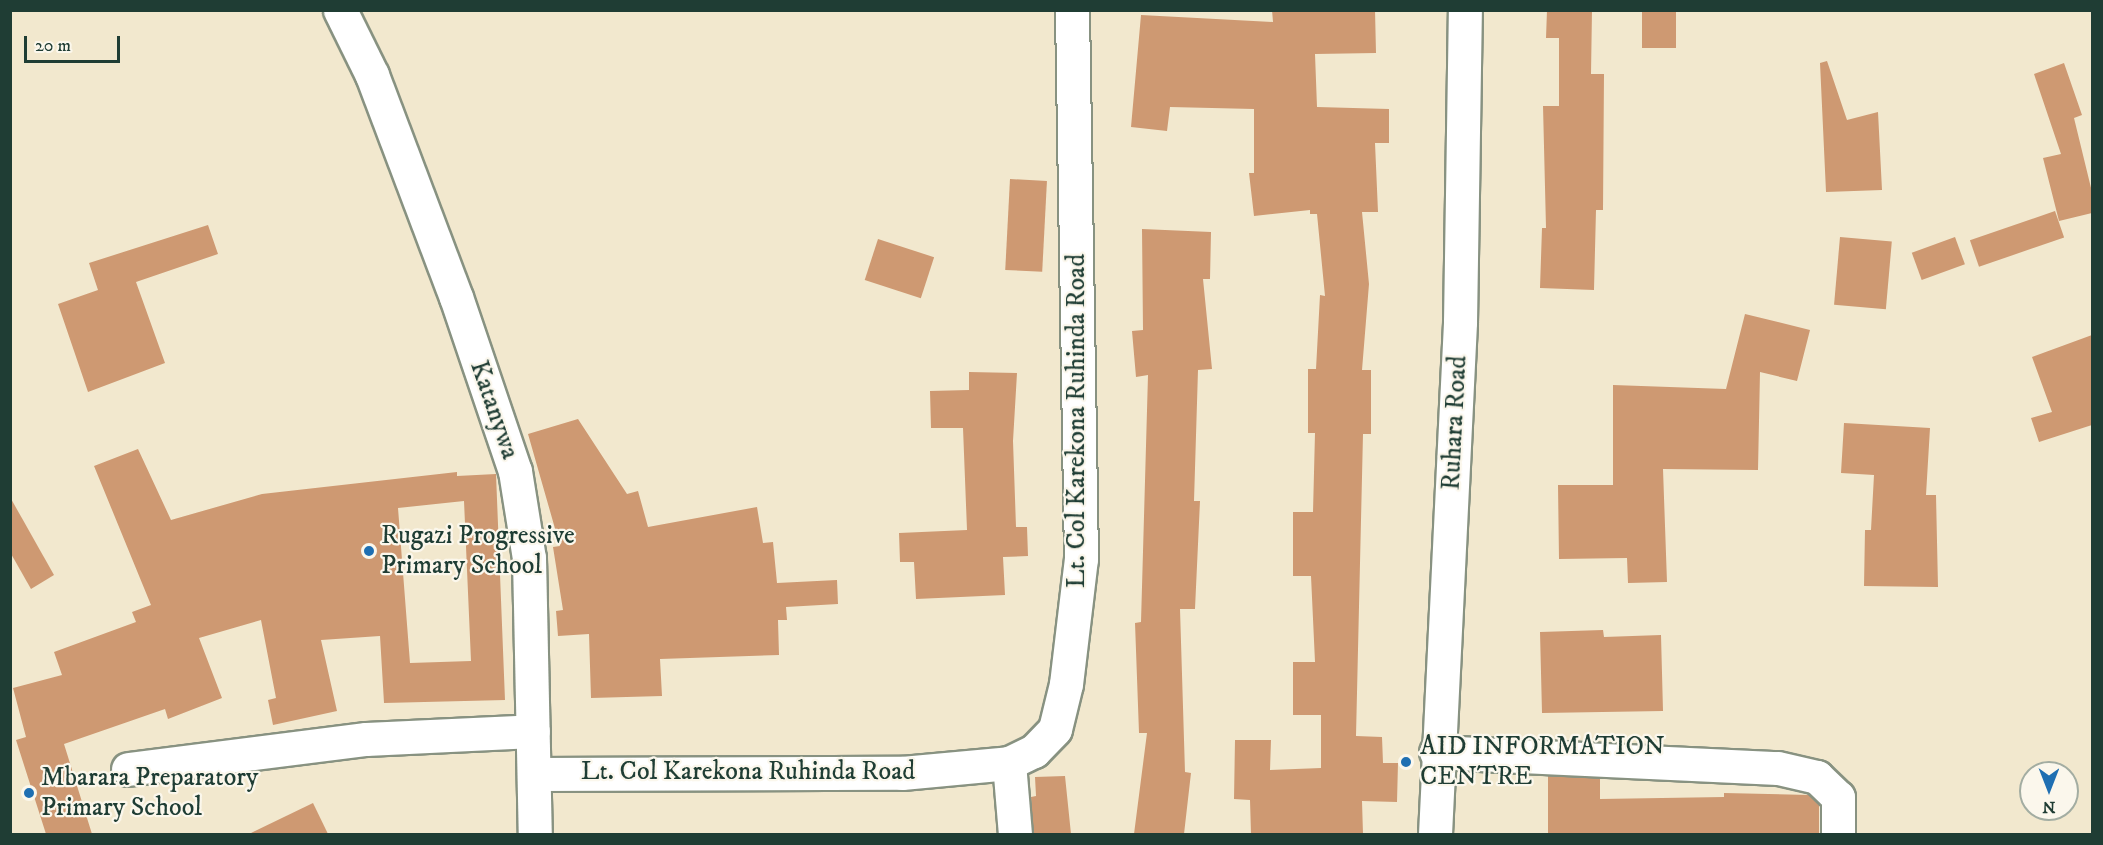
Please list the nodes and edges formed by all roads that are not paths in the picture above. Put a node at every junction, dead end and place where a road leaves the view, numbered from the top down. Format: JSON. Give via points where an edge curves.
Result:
{"nodes":[{"id":1,"x":340,"y":10,"type":"edge"},
{"id":2,"x":1072,"y":10,"type":"edge"},
{"id":3,"x":1465,"y":10,"type":"edge"},
{"id":4,"x":533,"y":731,"type":"junction"},
{"id":5,"x":1436,"y":752,"type":"junction"},
{"id":6,"x":1009,"y":763,"type":"junction"},
{"id":7,"x":128,"y":769,"type":"dead end"},
{"id":8,"x":535,"y":774,"type":"junction"},
{"id":9,"x":535,"y":834,"type":"edge"},
{"id":10,"x":1015,"y":834,"type":"edge"},
{"id":11,"x":1435,"y":834,"type":"edge"},
{"id":12,"x":1838,"y":834,"type":"edge"}],
"edges":[{"from":1,"to":4,"type":"street","name":"Katanywa","via":[[372,75],[456,297],[515,471],[529,558]]},
{"from":2,"to":6,"type":"street","name":"Lt. Col Karekona Ruhinda Road","via":[[1081,559],[1066,684],[1055,729],[1034,751]]},
{"from":3,"to":5,"type":"street","name":"Ruhara Road","via":[[1461,322]]},
{"from":4,"to":7,"type":"street","via":[[366,739]]},
{"from":4,"to":8,"type":"street","name":"Katanywa"},
{"from":5,"to":11,"type":"street","name":"Ruhara Road"},
{"from":5,"to":12,"type":"street","via":[[1778,768],[1817,777],[1838,797]]},
{"from":6,"to":8,"type":"street","name":"Lt. Col Karekona Ruhinda Road","via":[[902,773]]},
{"from":6,"to":10,"type":"street"},
{"from":8,"to":9,"type":"street","name":"Katanywa"}]}
